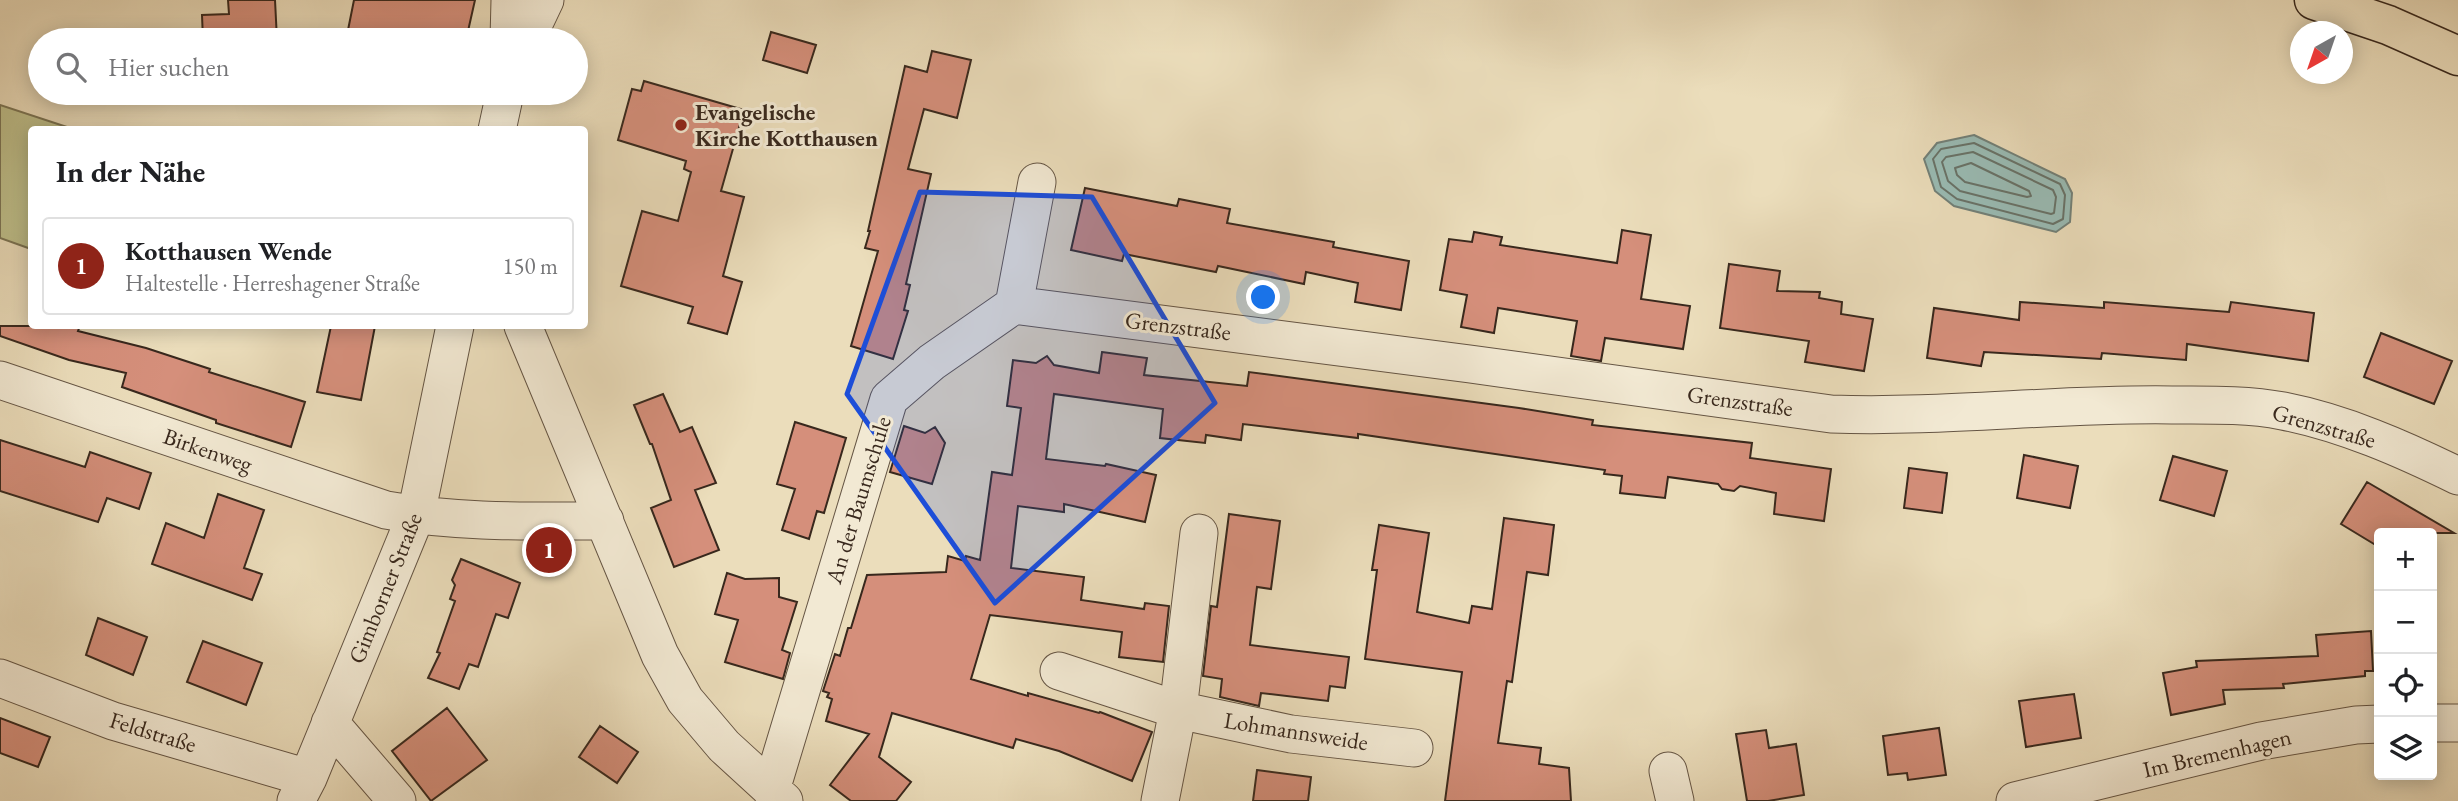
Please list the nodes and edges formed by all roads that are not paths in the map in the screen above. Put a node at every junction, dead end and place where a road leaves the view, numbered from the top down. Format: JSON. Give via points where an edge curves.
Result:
{"nodes":[{"id":1,"x":510,"y":0,"type":"edge"},
{"id":2,"x":545,"y":0,"type":"edge"},
{"id":3,"x":2314,"y":0,"type":"edge"},
{"id":4,"x":509,"y":28,"type":"edge"},
{"id":5,"x":532,"y":28,"type":"edge"},
{"id":6,"x":2458,"y":56,"type":"edge"},
{"id":7,"x":502,"y":105,"type":"edge"},
{"id":8,"x":498,"y":126,"type":"edge"},
{"id":9,"x":1037,"y":182,"type":"dead end"},
{"id":10,"x":1014,"y":306,"type":"junction"},
{"id":11,"x":454,"y":329,"type":"edge"},
{"id":12,"x":524,"y":329,"type":"edge"},
{"id":13,"x":0,"y":380,"type":"edge"},
{"id":14,"x":2458,"y":476,"type":"edge"},
{"id":15,"x":416,"y":515,"type":"junction"},
{"id":16,"x":605,"y":521,"type":"junction"},
{"id":17,"x":1199,"y":533,"type":"dead end"},
{"id":18,"x":1059,"y":671,"type":"dead end"},
{"id":19,"x":0,"y":678,"type":"edge"},
{"id":20,"x":1178,"y":710,"type":"junction"},
{"id":21,"x":330,"y":723,"type":"junction"},
{"id":22,"x":2437,"y":723,"type":"edge"},
{"id":23,"x":2458,"y":723,"type":"edge"},
{"id":24,"x":2374,"y":724,"type":"edge"},
{"id":25,"x":1414,"y":748,"type":"dead end"},
{"id":26,"x":302,"y":789,"type":"edge"},
{"id":27,"x":778,"y":796,"type":"edge"},
{"id":28,"x":397,"y":801,"type":"edge"},
{"id":29,"x":1160,"y":801,"type":"edge"},
{"id":30,"x":2015,"y":801,"type":"edge"}],
"edges":[{"from":1,"to":4,"type":"street"},
{"from":2,"to":5,"type":"street"},
{"from":3,"to":6,"type":"main road","via":[[2388,25]]},
{"from":7,"to":8,"type":"street"},
{"from":9,"to":10,"type":"street"},
{"from":10,"to":14,"type":"street","name":"Grenzstraße","via":[[1831,414],[1879,416],[2116,404],[2282,411],[2335,425]]},
{"from":10,"to":27,"type":"street","name":"An der Baumschule","via":[[932,362],[889,399]]},
{"from":11,"to":15,"type":"street","name":"Gimborner Straße"},
{"from":12,"to":16,"type":"street"},
{"from":13,"to":15,"type":"street","name":"Birkenweg","via":[[386,510]]},
{"from":15,"to":16,"type":"street","name":"Birkenweg","via":[[514,522]]},
{"from":15,"to":21,"type":"street","name":"Gimborner Straße"},
{"from":16,"to":27,"type":"street","via":[[660,655],[685,701],[724,746]]},
{"from":17,"to":20,"type":"street"},
{"from":18,"to":20,"type":"street","name":"Lohmannsweide"},
{"from":19,"to":26,"type":"street","name":"Feldstraße"},
{"from":20,"to":25,"type":"street","name":"Lohmannsweide","via":[[1291,734]]},
{"from":20,"to":29,"type":"street"},
{"from":21,"to":26,"type":"street","name":"Gimborner Straße"},
{"from":21,"to":28,"type":"street"},
{"from":22,"to":23,"type":"street"},
{"from":24,"to":30,"type":"street","name":"Im Bremenhagen","via":[[2261,741]]}]}
